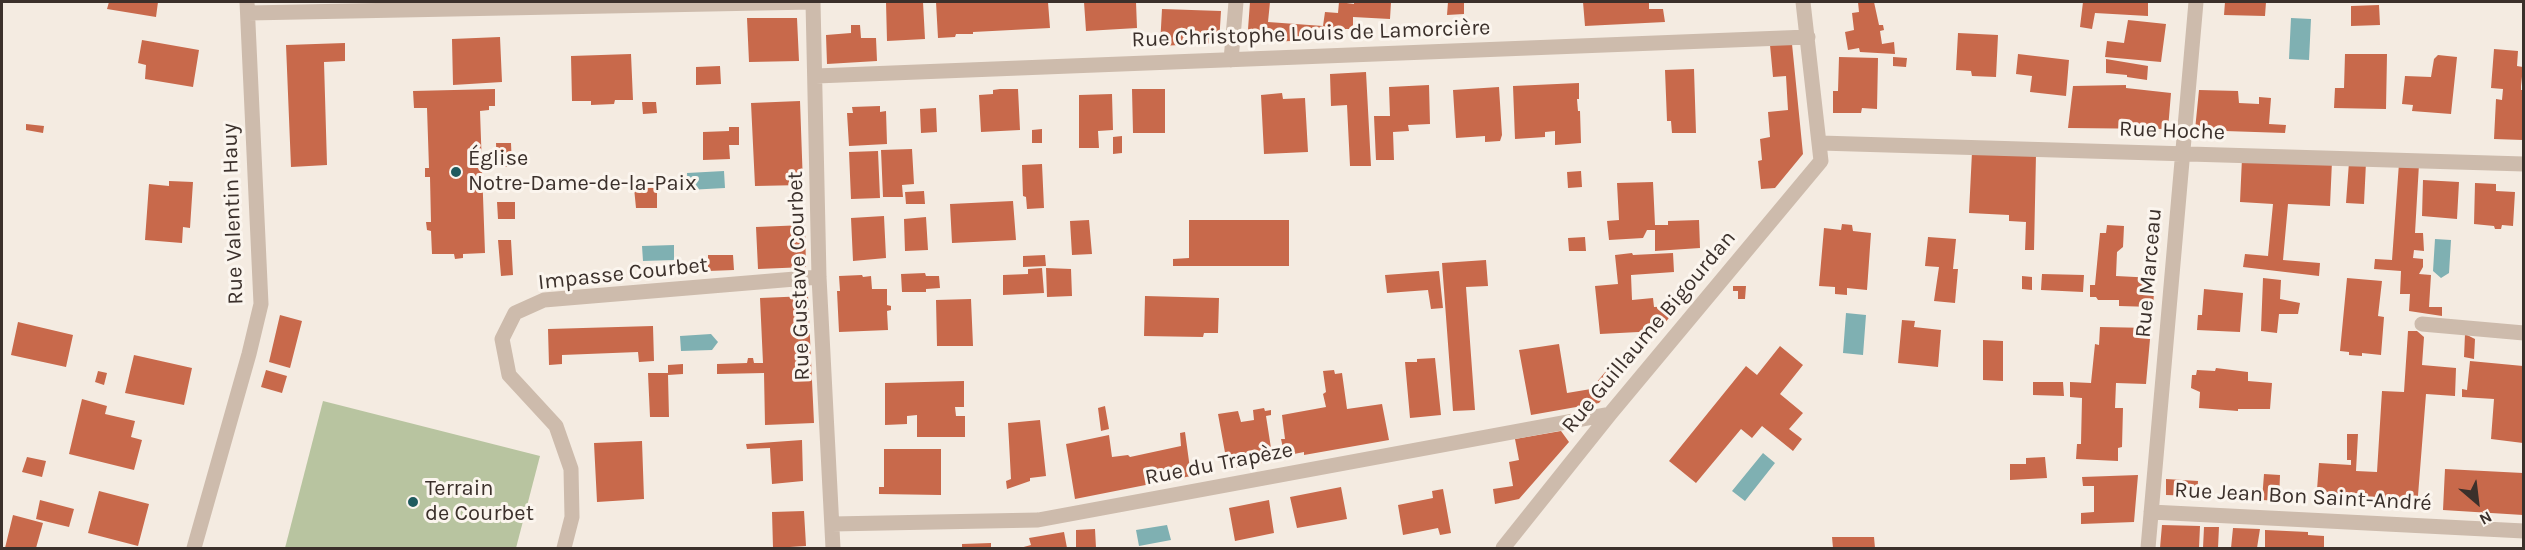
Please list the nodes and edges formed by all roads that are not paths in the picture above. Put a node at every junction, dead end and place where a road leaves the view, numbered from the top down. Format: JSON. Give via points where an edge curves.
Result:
{"nodes":[{"id":1,"x":813,"y":2,"type":"edge"},
{"id":2,"x":1236,"y":2,"type":"edge"},
{"id":3,"x":1803,"y":2,"type":"edge"},
{"id":4,"x":2196,"y":2,"type":"edge"},
{"id":5,"x":247,"y":7,"type":"edge"},
{"id":6,"x":1808,"y":37,"type":"junction"},
{"id":7,"x":1232,"y":60,"type":"junction"},
{"id":8,"x":816,"y":76,"type":"junction"},
{"id":9,"x":1820,"y":143,"type":"junction"},
{"id":10,"x":2182,"y":154,"type":"junction"},
{"id":11,"x":2523,"y":164,"type":"edge"},
{"id":12,"x":819,"y":277,"type":"junction"},
{"id":13,"x":2422,"y":324,"type":"dead end"},
{"id":14,"x":2523,"y":333,"type":"edge"},
{"id":15,"x":1610,"y":414,"type":"junction"},
{"id":16,"x":2151,"y":512,"type":"junction"},
{"id":17,"x":832,"y":524,"type":"junction"},
{"id":18,"x":2523,"y":531,"type":"edge"},
{"id":19,"x":194,"y":549,"type":"edge"},
{"id":20,"x":564,"y":549,"type":"edge"},
{"id":21,"x":833,"y":549,"type":"edge"},
{"id":22,"x":1503,"y":549,"type":"edge"},
{"id":23,"x":2148,"y":549,"type":"edge"}],
"edges":[{"from":1,"to":5,"type":"street"},
{"from":1,"to":8,"type":"street","name":"Rue Gustave Courbet"},
{"from":2,"to":7,"type":"street"},
{"from":3,"to":6,"type":"street"},
{"from":4,"to":10,"type":"street","name":"Rue Marceau"},
{"from":5,"to":19,"type":"street","name":"Rue Valentin Hauy","via":[[261,304]]},
{"from":6,"to":7,"type":"street","name":"Rue Christophe Louis de Lamorcière"},
{"from":6,"to":9,"type":"street"},
{"from":7,"to":8,"type":"street","name":"Rue Christophe Louis de Lamorcière"},
{"from":8,"to":12,"type":"street","name":"Rue Gustave Courbet"},
{"from":9,"to":10,"type":"street","name":"Rue Hoche"},
{"from":9,"to":15,"type":"street","name":"Rue Guillaume Bigourdan","via":[[1821,161]]},
{"from":10,"to":11,"type":"street","name":"Rue Hoche"},
{"from":10,"to":16,"type":"street","name":"Rue Marceau"},
{"from":12,"to":17,"type":"street","name":"Rue Gustave Courbet"},
{"from":12,"to":20,"type":"street","name":"Impasse Courbet","via":[[544,300],[515,313],[502,339],[509,375],[556,426],[571,468],[572,517]]},
{"from":13,"to":14,"type":"street"},
{"from":15,"to":17,"type":"street","name":"Rue du Trapèze","via":[[1038,520]]},
{"from":15,"to":22,"type":"street","name":"Rue Guillaume Bigourdan"},
{"from":16,"to":18,"type":"street","name":"Rue Jean Bon Saint-André"},
{"from":16,"to":23,"type":"street","name":"Rue Marceau"},
{"from":17,"to":21,"type":"street","name":"Rue Gustave Courbet"}]}
